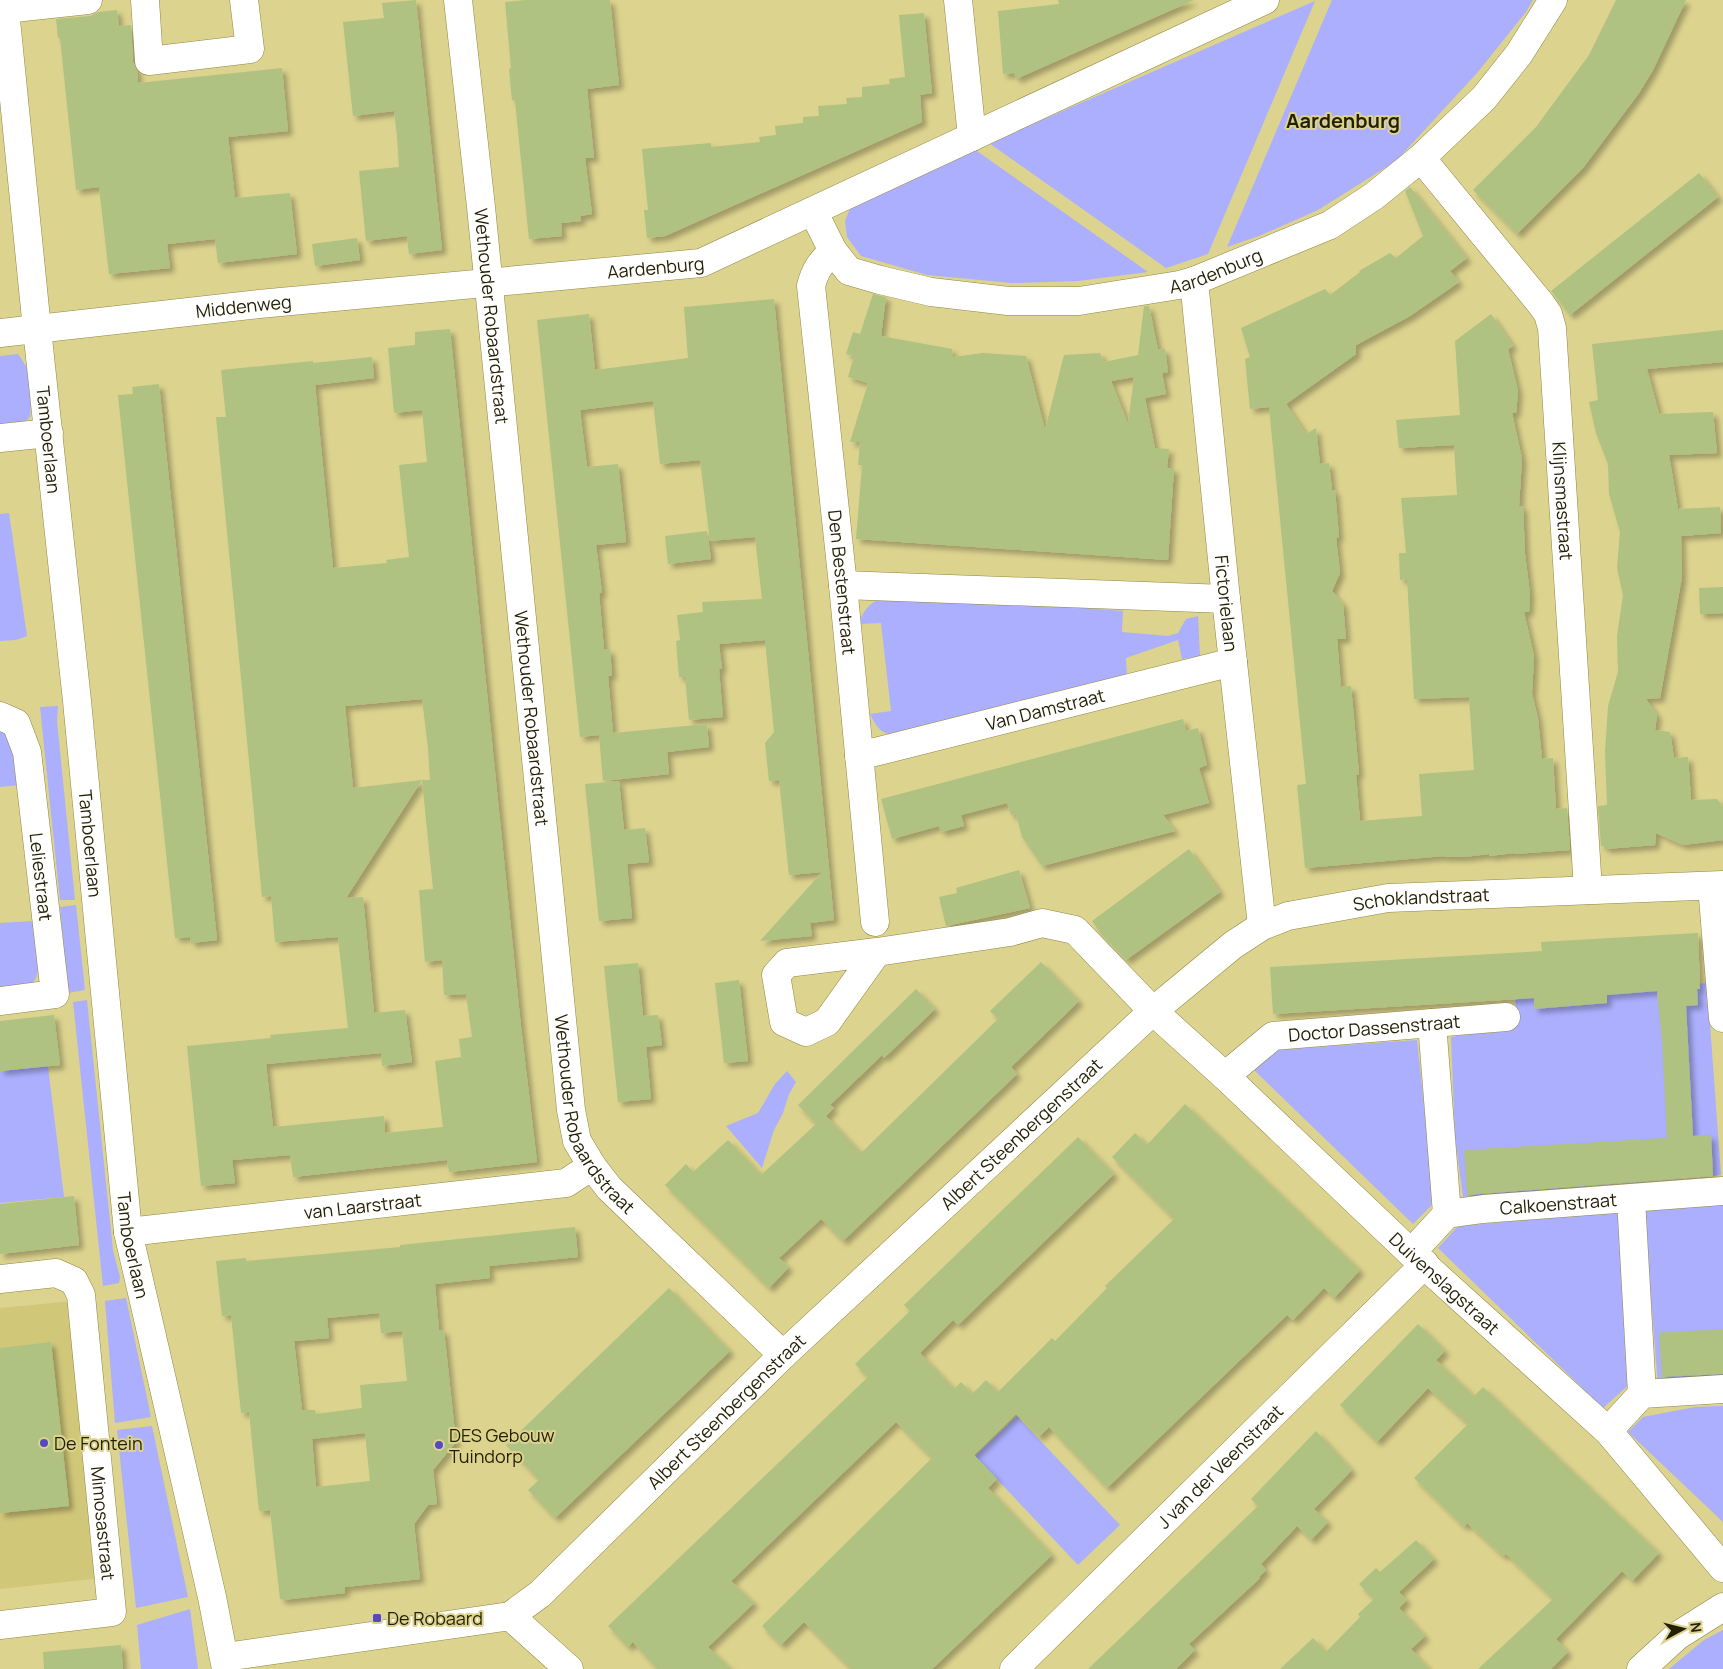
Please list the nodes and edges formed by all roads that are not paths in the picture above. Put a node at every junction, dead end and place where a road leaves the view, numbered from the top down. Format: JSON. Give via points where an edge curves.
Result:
{"nodes":[{"id":1,"x":88,"y":0,"type":"edge"},
{"id":2,"x":145,"y":0,"type":"edge"},
{"id":3,"x":244,"y":0,"type":"edge"},
{"id":4,"x":458,"y":0,"type":"edge"},
{"id":5,"x":958,"y":0,"type":"edge"},
{"id":6,"x":1266,"y":0,"type":"edge"},
{"id":7,"x":1553,"y":0,"type":"edge"},
{"id":8,"x":5,"y":4,"type":"edge"},
{"id":9,"x":972,"y":137,"type":"junction"},
{"id":10,"x":1421,"y":158,"type":"junction"},
{"id":11,"x":813,"y":211,"type":"junction"},
{"id":12,"x":833,"y":251,"type":"junction"},
{"id":13,"x":1194,"y":281,"type":"junction"},
{"id":14,"x":488,"y":282,"type":"junction"},
{"id":15,"x":37,"y":329,"type":"junction"},
{"id":16,"x":0,"y":333,"type":"edge"},
{"id":17,"x":49,"y":433,"type":"junction"},
{"id":18,"x":0,"y":438,"type":"edge"},
{"id":19,"x":842,"y":585,"type":"junction"},
{"id":20,"x":1226,"y":599,"type":"junction"},
{"id":21,"x":1233,"y":662,"type":"junction"},
{"id":22,"x":0,"y":716,"type":"edge"},
{"id":23,"x":859,"y":756,"type":"junction"},
{"id":24,"x":1717,"y":886,"type":"edge"},
{"id":25,"x":1588,"y":890,"type":"junction"},
{"id":26,"x":874,"y":922,"type":"dead end"},
{"id":27,"x":1262,"y":926,"type":"junction"},
{"id":28,"x":877,"y":952,"type":"dead end"},
{"id":29,"x":0,"y":1001,"type":"edge"},
{"id":30,"x":1153,"y":1011,"type":"junction"},
{"id":31,"x":1506,"y":1017,"type":"dead end"},
{"id":32,"x":1723,"y":1018,"type":"edge"},
{"id":33,"x":1432,"y":1023,"type":"junction"},
{"id":34,"x":1225,"y":1076,"type":"junction"},
{"id":35,"x":592,"y":1166,"type":"junction"},
{"id":36,"x":1723,"y":1191,"type":"edge"},
{"id":37,"x":1631,"y":1199,"type":"junction"},
{"id":38,"x":1447,"y":1214,"type":"junction"},
{"id":39,"x":128,"y":1232,"type":"junction"},
{"id":40,"x":1418,"y":1259,"type":"junction"},
{"id":41,"x":0,"y":1279,"type":"edge"},
{"id":42,"x":783,"y":1355,"type":"junction"},
{"id":43,"x":1723,"y":1389,"type":"edge"},
{"id":44,"x":1642,"y":1394,"type":"junction"},
{"id":45,"x":1608,"y":1431,"type":"junction"},
{"id":46,"x":1723,"y":1568,"type":"edge"},
{"id":47,"x":1723,"y":1607,"type":"edge"},
{"id":48,"x":510,"y":1616,"type":"junction"},
{"id":49,"x":0,"y":1625,"type":"edge"},
{"id":50,"x":226,"y":1663,"type":"edge"},
{"id":51,"x":569,"y":1669,"type":"edge"},
{"id":52,"x":1014,"y":1669,"type":"edge"},
{"id":53,"x":1641,"y":1669,"type":"edge"}],
"edges":[{"from":1,"to":8,"type":"street","name":"Tamboerlaan"},
{"from":2,"to":3,"type":"street","via":[[149,61],[250,49]]},
{"from":4,"to":14,"type":"street","name":"Wethouder Robaardstraat"},
{"from":5,"to":9,"type":"street"},
{"from":6,"to":9,"type":"street","name":"Aardenburg"},
{"from":7,"to":10,"type":"street","name":"Aardenburg","via":[[1519,54],[1484,98]]},
{"from":8,"to":15,"type":"street","name":"Tamboerlaan"},
{"from":9,"to":11,"type":"street","name":"Aardenburg"},
{"from":10,"to":13,"type":"street","name":"Aardenburg","via":[[1374,196],[1330,225]]},
{"from":10,"to":25,"type":"street","name":"Klijnsmastraat","via":[[1541,304],[1552,328]]},
{"from":11,"to":12,"type":"street","name":"Aardenburg"},
{"from":11,"to":14,"type":"street","name":"Aardenburg","via":[[701,262]]},
{"from":12,"to":13,"type":"street","name":"Aardenburg","via":[[849,270],[880,280],[931,292],[1008,301],[1079,301]]},
{"from":12,"to":19,"type":"street","name":"Den Bestenstraat","via":[[817,267],[811,286]]},
{"from":13,"to":20,"type":"street","name":"Fictorielaan"},
{"from":14,"to":15,"type":"street","name":"Middenweg"},
{"from":14,"to":35,"type":"street","name":"Wethouder Robaardstraat","via":[[571,1110],[578,1140]]},
{"from":15,"to":16,"type":"street","name":"Middenweg"},
{"from":15,"to":17,"type":"street","name":"Tamboerlaan"},
{"from":17,"to":18,"type":"street"},
{"from":17,"to":39,"type":"street","name":"Tamboerlaan"},
{"from":19,"to":20,"type":"street"},
{"from":19,"to":23,"type":"street","name":"Den Bestenstraat"},
{"from":20,"to":21,"type":"street","name":"Fictorielaan"},
{"from":21,"to":23,"type":"street","name":"Van Damstraat"},
{"from":21,"to":27,"type":"street","name":"Fictorielaan"},
{"from":22,"to":29,"type":"street","name":"Leliestraat","via":[[16,724],[27,752],[55,994]]},
{"from":23,"to":26,"type":"street","name":"Den Bestenstraat"},
{"from":24,"to":25,"type":"street","name":"Schoklandstraat"},
{"from":24,"to":32,"type":"street"},
{"from":25,"to":27,"type":"street","name":"Schoklandstraat","via":[[1388,898],[1288,916]]},
{"from":27,"to":30,"type":"street","name":"Schoklandstraat","via":[[1233,945]]},
{"from":28,"to":30,"type":"street","via":[[1010,932],[1042,923],[1075,930]]},
{"from":30,"to":34,"type":"street","name":"Duivenslagstraat"},
{"from":30,"to":42,"type":"street","name":"Albert Steenbergenstraat"},
{"from":31,"to":33,"type":"street","name":"Doctor Dassenstraat"},
{"from":33,"to":34,"type":"street","name":"Doctor Dassenstraat","via":[[1273,1036]]},
{"from":33,"to":38,"type":"street"},
{"from":34,"to":40,"type":"street","name":"Duivenslagstraat"},
{"from":35,"to":39,"type":"street","name":"van Laarstraat","via":[[566,1184]]},
{"from":35,"to":42,"type":"street","name":"Wethouder Robaardstraat","via":[[609,1188]]},
{"from":36,"to":37,"type":"street","name":"Calkoenstraat"},
{"from":37,"to":38,"type":"street","name":"Calkoenstraat"},
{"from":37,"to":44,"type":"street"},
{"from":38,"to":40,"type":"street"},
{"from":39,"to":50,"type":"street","name":"Tamboerlaan"},
{"from":40,"to":45,"type":"street","name":"Duivenslagstraat"},
{"from":40,"to":52,"type":"street","name":"J van der Veenstraat"},
{"from":41,"to":49,"type":"street","name":"Mimosastraat","via":[[56,1273],[74,1281],[81,1295],[112,1612]]},
{"from":42,"to":48,"type":"street","name":"Albert Steenbergenstraat","via":[[554,1581]]},
{"from":43,"to":44,"type":"street"},
{"from":44,"to":45,"type":"street"},
{"from":45,"to":46,"type":"street","name":"Duivenslagstraat"},
{"from":47,"to":53,"type":"street","via":[[1677,1636]]},
{"from":48,"to":50,"type":"street","name":"Albert Steenbergenstraat"},
{"from":48,"to":51,"type":"street"}]}
